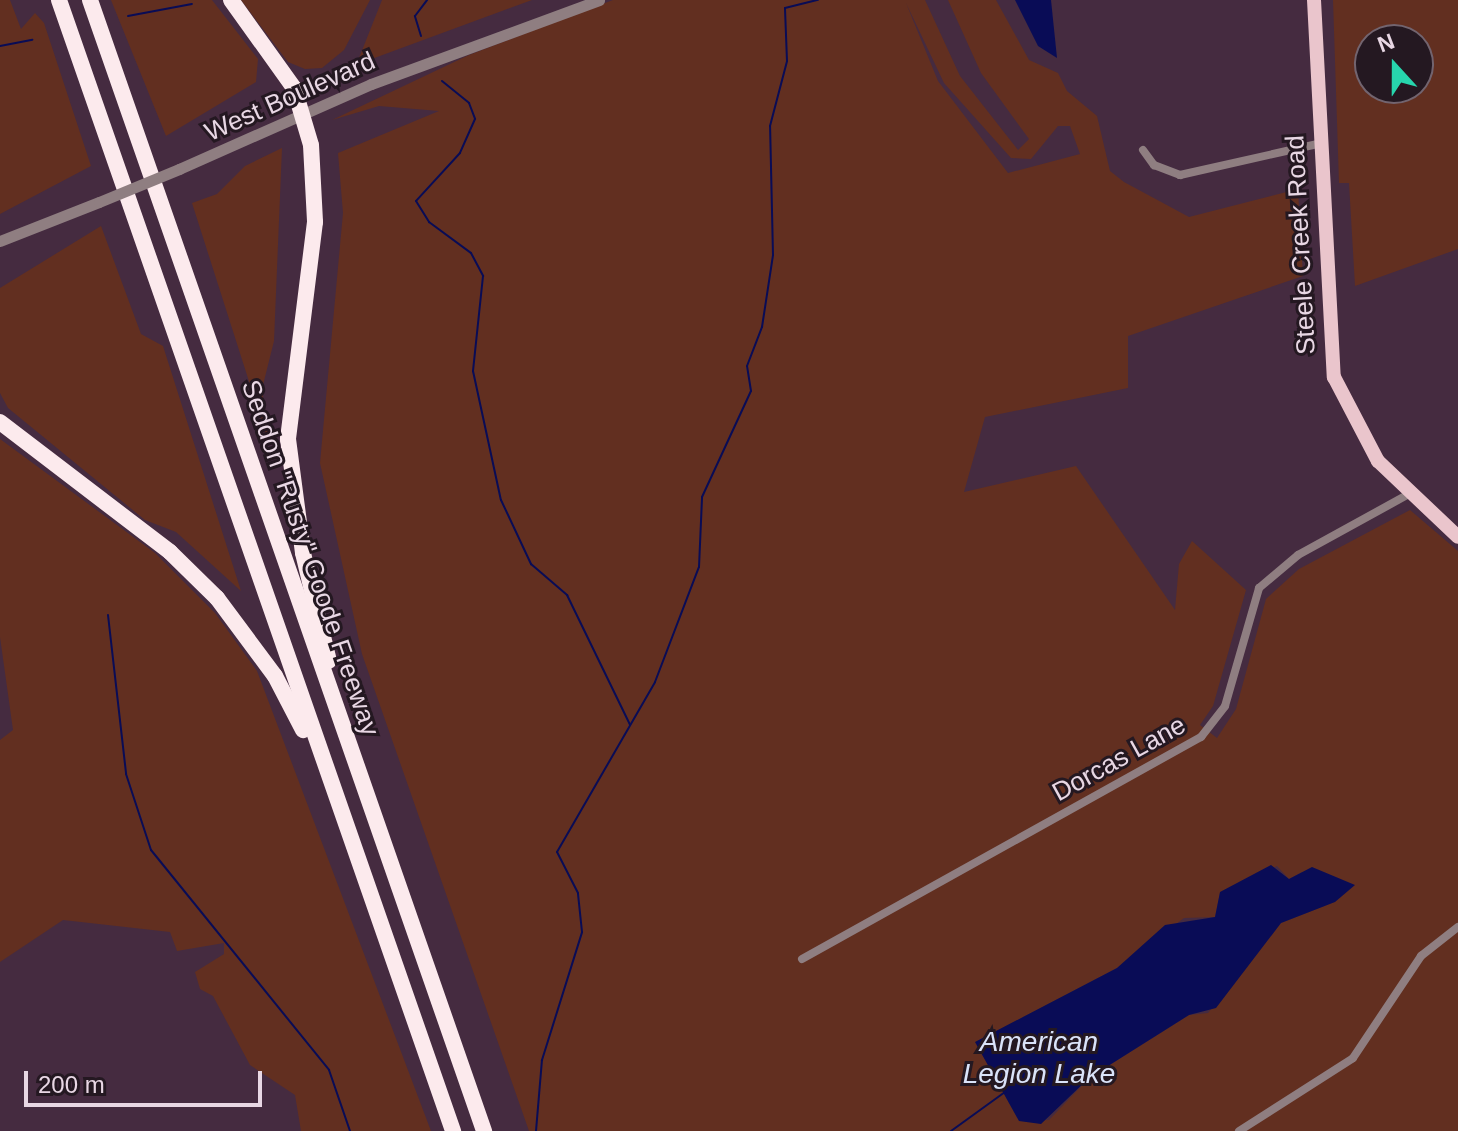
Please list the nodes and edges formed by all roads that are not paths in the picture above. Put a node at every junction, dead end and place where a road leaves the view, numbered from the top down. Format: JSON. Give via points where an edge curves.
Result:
{"nodes":[{"id":1,"x":59,"y":0,"type":"edge"},
{"id":2,"x":90,"y":0,"type":"edge"},
{"id":3,"x":231,"y":0,"type":"edge"},
{"id":4,"x":599,"y":0,"type":"edge"},
{"id":5,"x":1314,"y":0,"type":"edge"},
{"id":6,"x":306,"y":114,"type":"junction"},
{"id":7,"x":1318,"y":144,"type":"junction"},
{"id":8,"x":1143,"y":150,"type":"dead end"},
{"id":9,"x":0,"y":241,"type":"edge"},
{"id":10,"x":0,"y":422,"type":"edge"},
{"id":11,"x":1409,"y":494,"type":"junction"},
{"id":12,"x":1458,"y":537,"type":"edge"},
{"id":13,"x":345,"y":733,"type":"junction"},
{"id":14,"x":355,"y":851,"type":"junction"},
{"id":15,"x":1458,"y":927,"type":"edge"},
{"id":16,"x":802,"y":959,"type":"dead end"},
{"id":17,"x":453,"y":1131,"type":"edge"},
{"id":18,"x":484,"y":1131,"type":"edge"},
{"id":19,"x":1239,"y":1131,"type":"edge"}],
"edges":[{"from":1,"to":14,"type":"highway","name":"Seddon \"Rusty\" Goode Freeway"},
{"from":2,"to":13,"type":"highway","name":"Seddon \"Rusty\" Goode Freeway"},
{"from":3,"to":6,"type":"highway"},
{"from":4,"to":6,"type":"street","name":"West Boulevard"},
{"from":5,"to":7,"type":"main road","name":"Steele Creek Road"},
{"from":6,"to":9,"type":"street","name":"West Boulevard","bridge":true},
{"from":6,"to":13,"type":"highway","via":[[315,222],[288,439],[303,553]]},
{"from":7,"to":8,"type":"street","via":[[1194,175],[1165,171]]},
{"from":7,"to":11,"type":"main road","name":"Steele Creek Road","via":[[1334,377],[1361,438]]},
{"from":10,"to":14,"type":"highway","via":[[170,552],[217,598],[294,709]]},
{"from":11,"to":12,"type":"main road","name":"Steele Creek Road"},
{"from":11,"to":16,"type":"street","name":"Dorcas Lane","via":[[1298,555],[1259,588],[1225,706],[1201,737]]},
{"from":13,"to":18,"type":"highway","name":"Seddon \"Rusty\" Goode Freeway"},
{"from":14,"to":17,"type":"highway","name":"Seddon \"Rusty\" Goode Freeway"},
{"from":15,"to":19,"type":"street","via":[[1421,956],[1353,1058]]}]}
